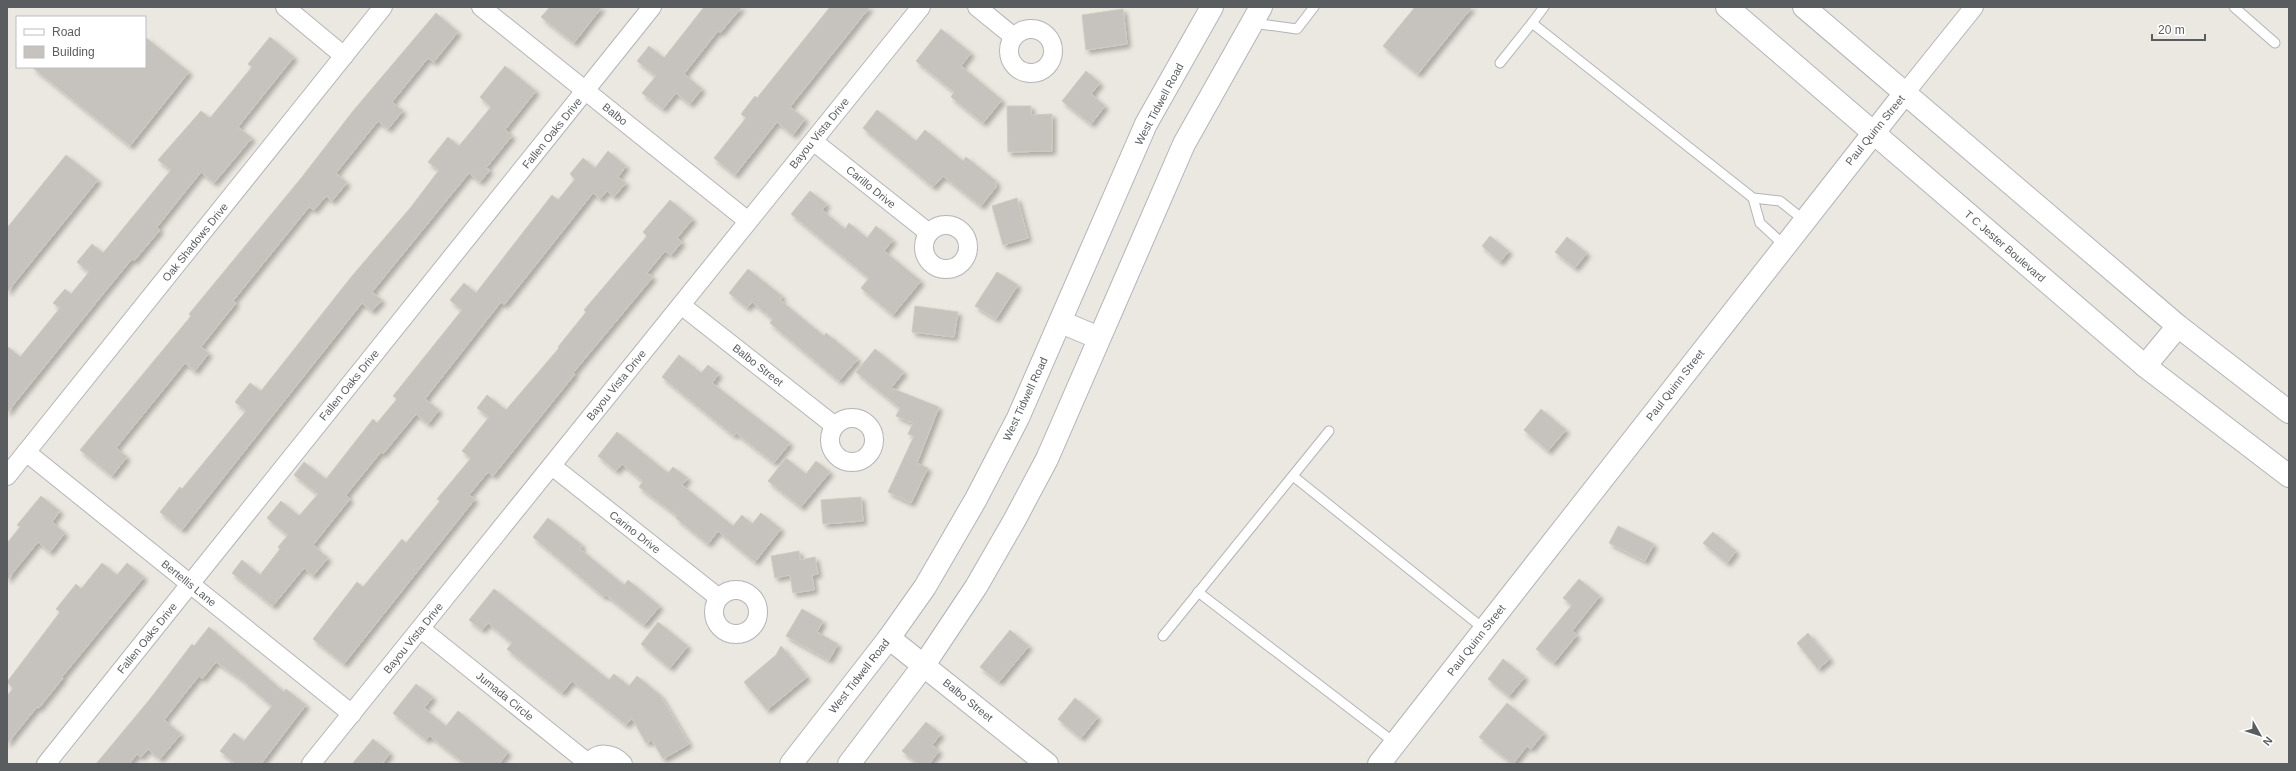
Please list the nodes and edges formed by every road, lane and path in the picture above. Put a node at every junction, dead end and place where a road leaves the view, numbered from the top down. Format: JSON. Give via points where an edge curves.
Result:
{"nodes":[{"id":1,"x":285,"y":7,"type":"edge"},
{"id":2,"x":383,"y":7,"type":"edge"},
{"id":3,"x":481,"y":7,"type":"edge"},
{"id":4,"x":652,"y":7,"type":"edge"},
{"id":5,"x":921,"y":7,"type":"edge"},
{"id":6,"x":977,"y":7,"type":"edge"},
{"id":7,"x":1212,"y":7,"type":"edge"},
{"id":8,"x":1314,"y":7,"type":"edge"},
{"id":9,"x":1544,"y":7,"type":"edge"},
{"id":10,"x":1727,"y":7,"type":"edge"},
{"id":11,"x":1804,"y":7,"type":"edge"},
{"id":12,"x":1974,"y":7,"type":"edge"},
{"id":13,"x":2234,"y":7,"type":"edge"},
{"id":14,"x":1256,"y":15,"type":"edge"},
{"id":15,"x":1532,"y":23,"type":"junction"},
{"id":16,"x":1014,"y":37,"type":"dead end"},
{"id":17,"x":2275,"y":43,"type":"dead end"},
{"id":18,"x":344,"y":56,"type":"junction"},
{"id":19,"x":1500,"y":63,"type":"dead end"},
{"id":20,"x":585,"y":91,"type":"junction"},
{"id":21,"x":1905,"y":93,"type":"junction"},
{"id":22,"x":1873,"y":132,"type":"junction"},
{"id":23,"x":813,"y":141,"type":"junction"},
{"id":24,"x":1753,"y":198,"type":"junction"},
{"id":25,"x":1804,"y":220,"type":"junction"},
{"id":26,"x":748,"y":221,"type":"junction"},
{"id":27,"x":929,"y":233,"type":"dead end"},
{"id":28,"x":1784,"y":246,"type":"junction"},
{"id":29,"x":681,"y":305,"type":"junction"},
{"id":30,"x":1061,"y":322,"type":"junction"},
{"id":31,"x":2178,"y":326,"type":"junction"},
{"id":32,"x":1099,"y":338,"type":"junction"},
{"id":33,"x":2145,"y":366,"type":"junction"},
{"id":34,"x":2289,"y":412,"type":"edge"},
{"id":35,"x":835,"y":426,"type":"dead end"},
{"id":36,"x":1329,"y":431,"type":"dead end"},
{"id":37,"x":26,"y":452,"type":"junction"},
{"id":38,"x":552,"y":466,"type":"junction"},
{"id":39,"x":7,"y":476,"type":"edge"},
{"id":40,"x":1293,"y":476,"type":"junction"},
{"id":41,"x":2289,"y":476,"type":"edge"},
{"id":42,"x":190,"y":584,"type":"junction"},
{"id":43,"x":1198,"y":592,"type":"junction"},
{"id":44,"x":719,"y":598,"type":"dead end"},
{"id":45,"x":421,"y":629,"type":"junction"},
{"id":46,"x":1484,"y":629,"type":"junction"},
{"id":47,"x":1163,"y":636,"type":"dead end"},
{"id":48,"x":889,"y":638,"type":"junction"},
{"id":49,"x":924,"y":665,"type":"junction"},
{"id":50,"x":352,"y":714,"type":"junction"},
{"id":51,"x":1395,"y":743,"type":"junction"},
{"id":52,"x":588,"y":763,"type":"edge"},
{"id":53,"x":46,"y":764,"type":"edge"},
{"id":54,"x":311,"y":764,"type":"edge"},
{"id":55,"x":623,"y":764,"type":"edge"},
{"id":56,"x":791,"y":764,"type":"edge"},
{"id":57,"x":849,"y":764,"type":"edge"},
{"id":58,"x":1046,"y":764,"type":"edge"},
{"id":59,"x":1378,"y":764,"type":"edge"}],
"edges":[{"from":1,"to":18,"type":"street"},
{"from":2,"to":18,"type":"street","name":"Oak Shadows Drive"},
{"from":3,"to":20,"type":"street","name":"Balbo"},
{"from":4,"to":20,"type":"street","name":"Fallen Oaks Drive"},
{"from":5,"to":23,"type":"street","name":"Bayou Vista Drive"},
{"from":6,"to":16,"type":"street"},
{"from":7,"to":30,"type":"main road","name":"West Tidwell Road","via":[[1146,124]]},
{"from":8,"to":14,"type":"lane","via":[[1297,29]]},
{"from":9,"to":15,"type":"lane"},
{"from":10,"to":22,"type":"main road","name":"T C Jester Boulevard"},
{"from":11,"to":21,"type":"main road"},
{"from":12,"to":21,"type":"street","name":"Paul Quinn Street"},
{"from":13,"to":17,"type":"lane"},
{"from":14,"to":32,"type":"main road","via":[[1184,144]]},
{"from":15,"to":19,"type":"lane"},
{"from":15,"to":24,"type":"lane"},
{"from":18,"to":37,"type":"street","name":"Oak Shadows Drive"},
{"from":20,"to":26,"type":"street","name":"Balbo"},
{"from":20,"to":42,"type":"street","name":"Fallen Oaks Drive"},
{"from":21,"to":22,"type":"main road","name":"Paul Quinn Street"},
{"from":21,"to":31,"type":"main road"},
{"from":22,"to":25,"type":"main road","name":"Paul Quinn Street"},
{"from":22,"to":33,"type":"main road","name":"T C Jester Boulevard"},
{"from":23,"to":26,"type":"street","name":"Bayou Vista Drive"},
{"from":23,"to":27,"type":"street","name":"Carillo Drive"},
{"from":24,"to":25,"type":"lane","via":[[1780,201]]},
{"from":24,"to":28,"type":"lane","via":[[1760,223]]},
{"from":25,"to":28,"type":"main road","name":"Paul Quinn Street"},
{"from":26,"to":29,"type":"street","name":"Bayou Vista Drive"},
{"from":28,"to":46,"type":"main road","name":"Paul Quinn Street"},
{"from":29,"to":35,"type":"street","name":"Balbo Street"},
{"from":29,"to":38,"type":"street","name":"Bayou Vista Drive"},
{"from":30,"to":32,"type":"main road"},
{"from":30,"to":48,"type":"main road","name":"West Tidwell Road","via":[[1018,418],[976,499],[925,587]]},
{"from":31,"to":33,"type":"main road"},
{"from":31,"to":34,"type":"main road"},
{"from":32,"to":49,"type":"main road","via":[[1047,459],[1014,521],[976,587]]},
{"from":33,"to":41,"type":"main road","name":"T C Jester Boulevard"},
{"from":36,"to":40,"type":"lane"},
{"from":37,"to":39,"type":"street","name":"Oak Shadows Drive"},
{"from":37,"to":42,"type":"street","name":"Bertellis Lane"},
{"from":38,"to":44,"type":"street","name":"Carino Drive"},
{"from":38,"to":45,"type":"street","name":"Bayou Vista Drive"},
{"from":40,"to":43,"type":"lane"},
{"from":40,"to":46,"type":"lane"},
{"from":42,"to":50,"type":"street","name":"Bertellis Lane"},
{"from":42,"to":53,"type":"street","name":"Fallen Oaks Drive"},
{"from":43,"to":47,"type":"lane"},
{"from":43,"to":51,"type":"lane"},
{"from":45,"to":50,"type":"street","name":"Bayou Vista Drive"},
{"from":45,"to":52,"type":"street","name":"Jumada Circle"},
{"from":46,"to":51,"type":"main road","name":"Paul Quinn Street"},
{"from":48,"to":49,"type":"main road","name":"Balbo Street"},
{"from":48,"to":56,"type":"main road","name":"West Tidwell Road"},
{"from":49,"to":57,"type":"main road"},
{"from":49,"to":58,"type":"main road","name":"Balbo Street"},
{"from":50,"to":54,"type":"street","name":"Bayou Vista Drive"},
{"from":51,"to":59,"type":"main road","name":"Paul Quinn Street"},
{"from":52,"to":55,"type":"street","name":"Jumada Circle","via":[[603,754],[612,755]]}]}
